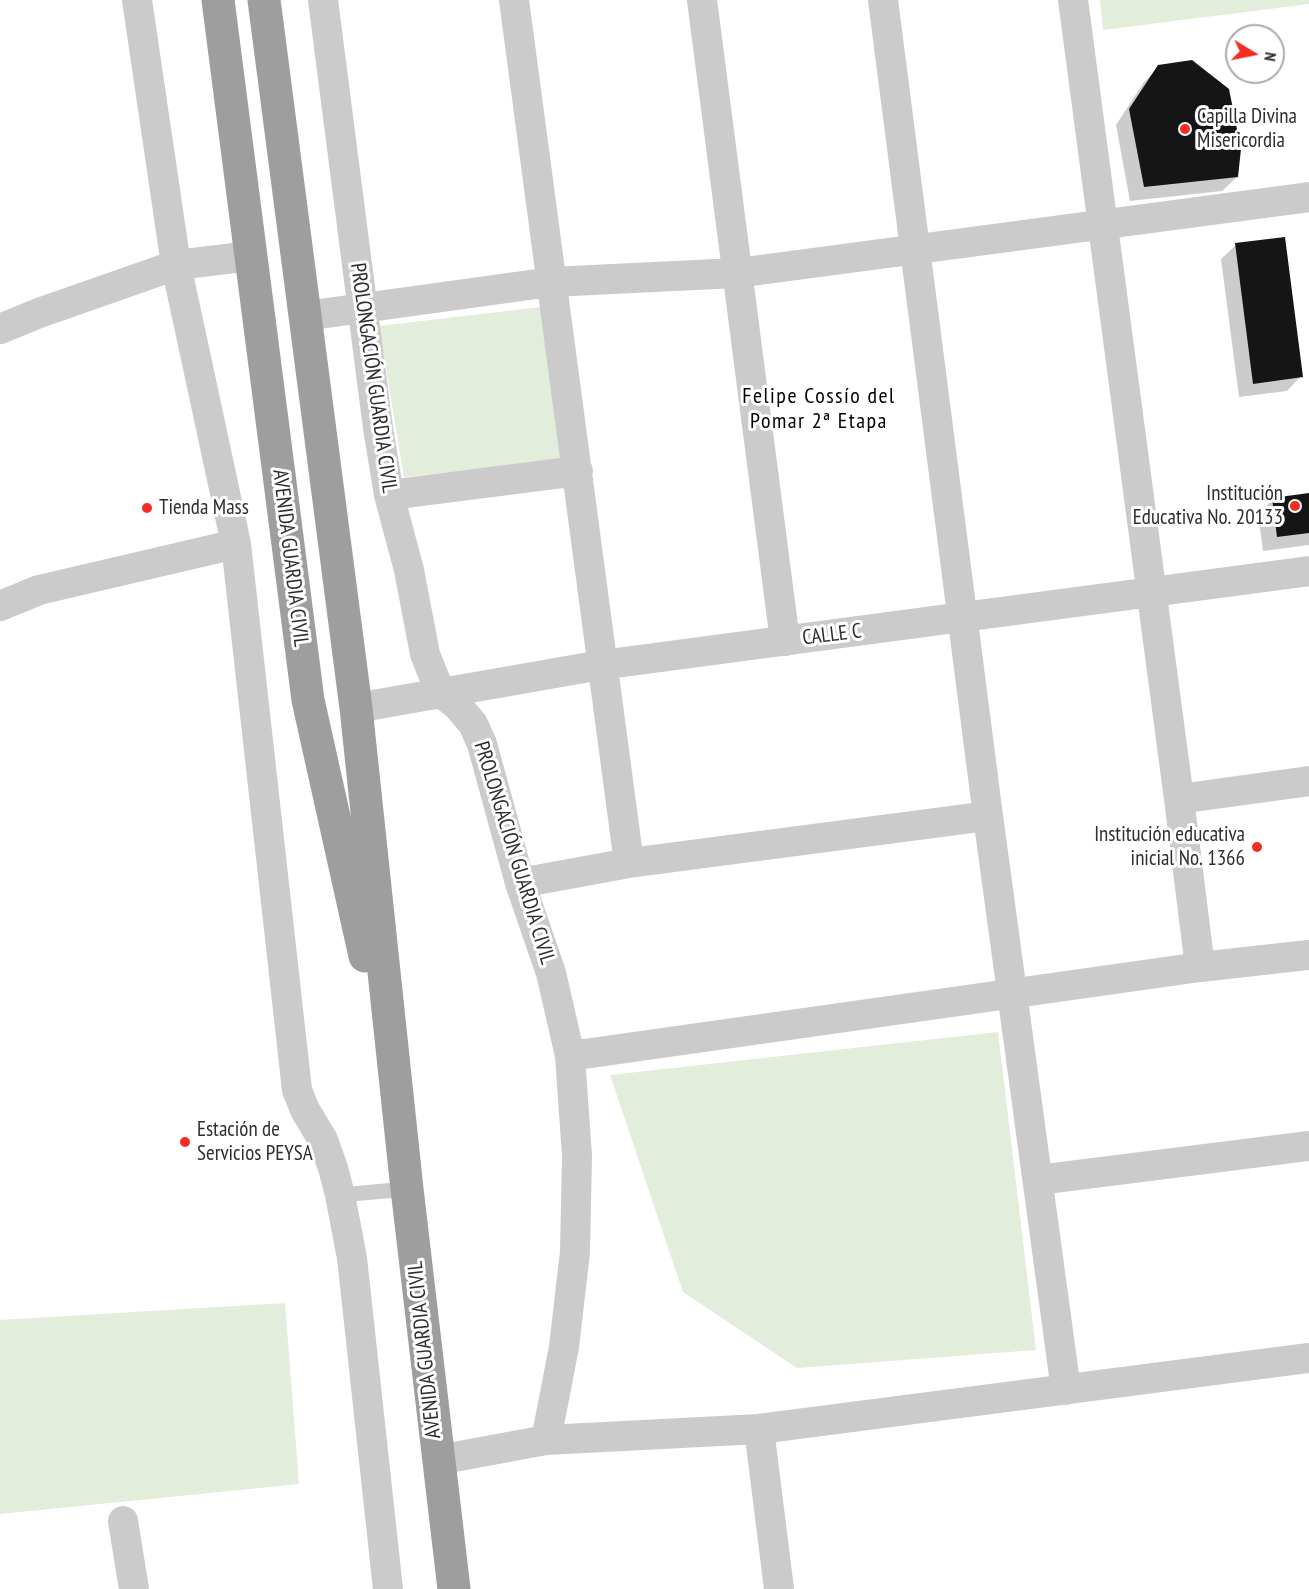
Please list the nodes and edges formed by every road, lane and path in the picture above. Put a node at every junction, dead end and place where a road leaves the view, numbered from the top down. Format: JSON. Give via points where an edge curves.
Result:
{"nodes":[{"id":1,"x":137,"y":0,"type":"edge"},
{"id":2,"x":218,"y":0,"type":"edge"},
{"id":3,"x":264,"y":0,"type":"edge"},
{"id":4,"x":323,"y":0,"type":"edge"},
{"id":5,"x":514,"y":0,"type":"edge"},
{"id":6,"x":702,"y":0,"type":"edge"},
{"id":7,"x":883,"y":0,"type":"edge"},
{"id":8,"x":1073,"y":0,"type":"edge"},
{"id":9,"x":1309,"y":197,"type":"edge"},
{"id":10,"x":1102,"y":224,"type":"junction"},
{"id":11,"x":915,"y":249,"type":"junction"},
{"id":12,"x":251,"y":256,"type":"junction"},
{"id":13,"x":176,"y":266,"type":"junction"},
{"id":14,"x":737,"y":273,"type":"junction"},
{"id":15,"x":550,"y":282,"type":"junction"},
{"id":16,"x":362,"y":309,"type":"junction"},
{"id":17,"x":305,"y":316,"type":"junction"},
{"id":18,"x":0,"y":329,"type":"edge"},
{"id":19,"x":578,"y":471,"type":"junction"},
{"id":20,"x":389,"y":495,"type":"junction"},
{"id":21,"x":236,"y":544,"type":"junction"},
{"id":22,"x":1309,"y":571,"type":"edge"},
{"id":23,"x":1150,"y":592,"type":"junction"},
{"id":24,"x":0,"y":606,"type":"edge"},
{"id":25,"x":963,"y":617,"type":"junction"},
{"id":26,"x":785,"y":641,"type":"junction"},
{"id":27,"x":601,"y":665,"type":"junction"},
{"id":28,"x":440,"y":692,"type":"junction"},
{"id":29,"x":357,"y":708,"type":"junction"},
{"id":30,"x":1309,"y":781,"type":"edge"},
{"id":31,"x":1179,"y":799,"type":"junction"},
{"id":32,"x":988,"y":816,"type":"junction"},
{"id":33,"x":629,"y":863,"type":"junction"},
{"id":34,"x":520,"y":883,"type":"junction"},
{"id":35,"x":1309,"y":955,"type":"edge"},
{"id":36,"x":1200,"y":967,"type":"junction"},
{"id":37,"x":1012,"y":995,"type":"junction"},
{"id":38,"x":570,"y":1056,"type":"junction"},
{"id":39,"x":399,"y":1110,"type":"junction"},
{"id":40,"x":1309,"y":1146,"type":"edge"},
{"id":41,"x":1038,"y":1180,"type":"junction"},
{"id":42,"x":407,"y":1189,"type":"junction"},
{"id":43,"x":340,"y":1195,"type":"junction"},
{"id":44,"x":1309,"y":1358,"type":"edge"},
{"id":45,"x":1066,"y":1390,"type":"junction"},
{"id":46,"x":759,"y":1429,"type":"junction"},
{"id":47,"x":546,"y":1440,"type":"junction"},
{"id":48,"x":438,"y":1460,"type":"junction"},
{"id":49,"x":123,"y":1521,"type":"dead end"},
{"id":50,"x":134,"y":1589,"type":"edge"},
{"id":51,"x":388,"y":1589,"type":"edge"},
{"id":52,"x":454,"y":1589,"type":"edge"},
{"id":53,"x":779,"y":1589,"type":"edge"}],
"edges":[{"from":1,"to":13,"type":"street"},
{"from":2,"to":12,"type":"highway","name":"AVENIDA GUARDIA CIVIL"},
{"from":3,"to":17,"type":"highway","name":"AVENIDA GUARDIA CIVIL"},
{"from":4,"to":16,"type":"street","name":"PROLONGACIÓN GUARDIA CIVIL"},
{"from":5,"to":15,"type":"street"},
{"from":6,"to":14,"type":"street"},
{"from":7,"to":11,"type":"street"},
{"from":8,"to":10,"type":"street"},
{"from":9,"to":10,"type":"street"},
{"from":10,"to":11,"type":"street"},
{"from":10,"to":23,"type":"street"},
{"from":11,"to":14,"type":"street"},
{"from":11,"to":25,"type":"street"},
{"from":12,"to":13,"type":"street"},
{"from":12,"to":39,"type":"highway","name":"AVENIDA GUARDIA CIVIL","via":[[308,700]]},
{"from":13,"to":18,"type":"street"},
{"from":13,"to":21,"type":"street"},
{"from":14,"to":15,"type":"street"},
{"from":14,"to":26,"type":"street"},
{"from":15,"to":16,"type":"street"},
{"from":15,"to":19,"type":"street"},
{"from":16,"to":17,"type":"street"},
{"from":16,"to":20,"type":"street","name":"PROLONGACIÓN GUARDIA CIVIL"},
{"from":17,"to":29,"type":"highway","name":"AVENIDA GUARDIA CIVIL"},
{"from":19,"to":20,"type":"street"},
{"from":19,"to":27,"type":"street"},
{"from":20,"to":28,"type":"street","name":"PROLONGACIÓN GUARDIA CIVIL","via":[[425,654]]},
{"from":21,"to":24,"type":"street","via":[[39,590]]},
{"from":21,"to":43,"type":"street","via":[[297,1090],[323,1140]]},
{"from":22,"to":23,"type":"street","name":"CALLE C"},
{"from":23,"to":25,"type":"street","name":"CALLE C"},
{"from":23,"to":31,"type":"street"},
{"from":25,"to":26,"type":"street","name":"CALLE C"},
{"from":25,"to":32,"type":"street"},
{"from":26,"to":27,"type":"street","name":"CALLE C"},
{"from":27,"to":28,"type":"street","name":"CALLE C"},
{"from":27,"to":33,"type":"street"},
{"from":28,"to":29,"type":"street","name":"CALLE C"},
{"from":28,"to":34,"type":"street","name":"PROLONGACIÓN GUARDIA CIVIL","via":[[457,705],[482,744]]},
{"from":29,"to":39,"type":"highway","name":"AVENIDA GUARDIA CIVIL"},
{"from":30,"to":31,"type":"street"},
{"from":31,"to":36,"type":"street"},
{"from":32,"to":33,"type":"street"},
{"from":32,"to":37,"type":"street"},
{"from":33,"to":34,"type":"street"},
{"from":34,"to":38,"type":"street","name":"PROLONGACIÓN GUARDIA CIVIL","via":[[551,973]]},
{"from":35,"to":36,"type":"street"},
{"from":36,"to":37,"type":"street"},
{"from":37,"to":38,"type":"street"},
{"from":37,"to":41,"type":"street"},
{"from":38,"to":47,"type":"street","name":"PROLONGACIÓN GUARDIA CIVIL","via":[[577,1156],[575,1252],[564,1347]]},
{"from":39,"to":42,"type":"highway","name":"AVENIDA GUARDIA CIVIL"},
{"from":40,"to":41,"type":"street"},
{"from":41,"to":45,"type":"street"},
{"from":42,"to":43,"type":"lane"},
{"from":42,"to":48,"type":"highway","name":"AVENIDA GUARDIA CIVIL"},
{"from":43,"to":51,"type":"street","via":[[352,1258]]},
{"from":44,"to":45,"type":"street"},
{"from":45,"to":46,"type":"street"},
{"from":46,"to":47,"type":"street"},
{"from":46,"to":53,"type":"street"},
{"from":47,"to":48,"type":"street"},
{"from":48,"to":52,"type":"highway","name":"AVENIDA GUARDIA CIVIL"},
{"from":49,"to":50,"type":"street"}]}
